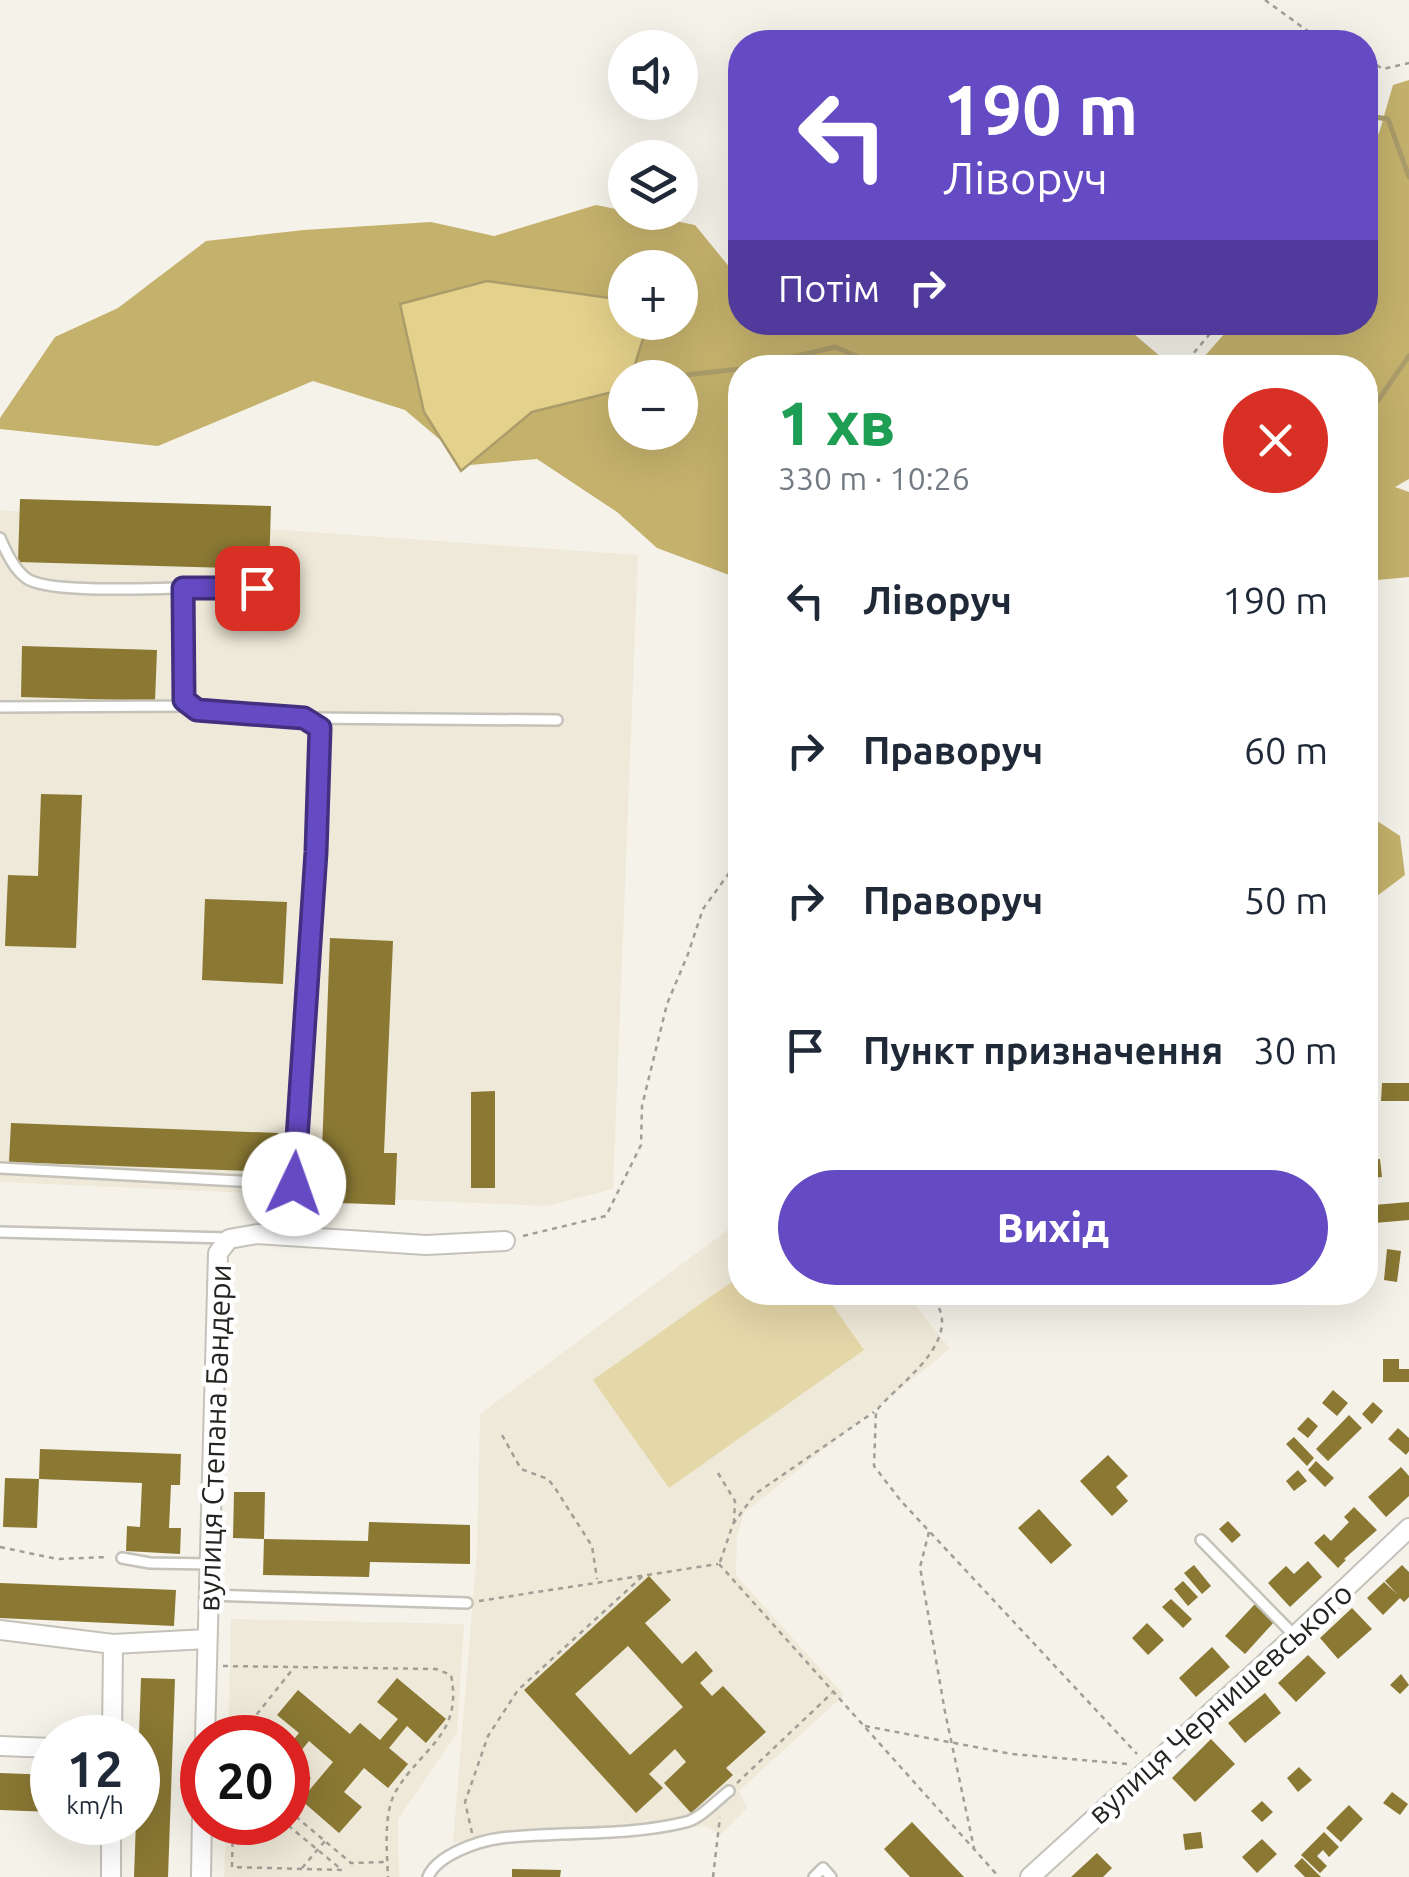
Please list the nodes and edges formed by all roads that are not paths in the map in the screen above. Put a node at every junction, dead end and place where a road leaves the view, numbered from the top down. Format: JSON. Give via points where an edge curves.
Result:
{"nodes":[{"id":1,"x":0,"y":538,"type":"edge"},
{"id":2,"x":183,"y":588,"type":"junction"},
{"id":3,"x":257,"y":588,"type":"dead end"},
{"id":4,"x":189,"y":706,"type":"junction"},
{"id":5,"x":0,"y":708,"type":"edge"},
{"id":6,"x":304,"y":718,"type":"junction"},
{"id":7,"x":557,"y":720,"type":"dead end"},
{"id":8,"x":0,"y":1168,"type":"edge"},
{"id":9,"x":0,"y":1232,"type":"edge"},
{"id":10,"x":229,"y":1238,"type":"junction"},
{"id":11,"x":505,"y":1241,"type":"road end"},
{"id":12,"x":1409,"y":1528,"type":"edge"},
{"id":13,"x":1200,"y":1540,"type":"dead end"},
{"id":14,"x":122,"y":1558,"type":"road end"},
{"id":15,"x":210,"y":1564,"type":"junction"},
{"id":16,"x":208,"y":1595,"type":"junction"},
{"id":17,"x":467,"y":1603,"type":"road end"},
{"id":18,"x":0,"y":1630,"type":"edge"},
{"id":19,"x":1295,"y":1636,"type":"junction"},
{"id":20,"x":208,"y":1639,"type":"junction"},
{"id":21,"x":113,"y":1644,"type":"junction"},
{"id":22,"x":112,"y":1715,"type":"edge"},
{"id":23,"x":206,"y":1715,"type":"edge"},
{"id":24,"x":0,"y":1746,"type":"edge"},
{"id":25,"x":30,"y":1747,"type":"edge"},
{"id":26,"x":729,"y":1791,"type":"road end"},
{"id":27,"x":112,"y":1845,"type":"edge"},
{"id":28,"x":202,"y":1845,"type":"edge"},
{"id":29,"x":111,"y":1877,"type":"edge"},
{"id":30,"x":201,"y":1877,"type":"edge"},
{"id":31,"x":428,"y":1877,"type":"edge"},
{"id":32,"x":814,"y":1877,"type":"edge"},
{"id":33,"x":831,"y":1877,"type":"edge"},
{"id":34,"x":1030,"y":1877,"type":"edge"}],
"edges":[{"from":1,"to":2,"type":"lane","via":[[27,580],[50,587]]},
{"from":2,"to":3,"type":"lane"},
{"from":2,"to":4,"type":"lane"},
{"from":4,"to":5,"type":"lane"},
{"from":4,"to":6,"type":"lane"},
{"from":6,"to":7,"type":"lane"},
{"from":6,"to":8,"type":"lane","via":[[320,728],[294,1184]]},
{"from":9,"to":10,"type":"lane"},
{"from":10,"to":11,"type":"street","name":"вулиця Степана Бандери"},
{"from":10,"to":15,"type":"street","name":"вулиця Степана Бандери","via":[[218,1253]]},
{"from":12,"to":19,"type":"street","name":"вулиця Чернишевського"},
{"from":13,"to":19,"type":"lane"},
{"from":14,"to":15,"type":"lane"},
{"from":15,"to":16,"type":"street","name":"вулиця Степана Бандери"},
{"from":16,"to":17,"type":"lane"},
{"from":16,"to":20,"type":"street","name":"вулиця Степана Бандери"},
{"from":18,"to":21,"type":"street"},
{"from":19,"to":34,"type":"street","name":"вулиця Чернишевського"},
{"from":20,"to":21,"type":"street"},
{"from":20,"to":23,"type":"street","name":"вулиця Степана Бандери"},
{"from":21,"to":22,"type":"street"},
{"from":24,"to":25,"type":"street"},
{"from":26,"to":31,"type":"lane","via":[[690,1822],[497,1838],[446,1858]]},
{"from":27,"to":29,"type":"street"},
{"from":28,"to":30,"type":"street"},
{"from":32,"to":33,"type":"lane","via":[[822,1868]]}]}
